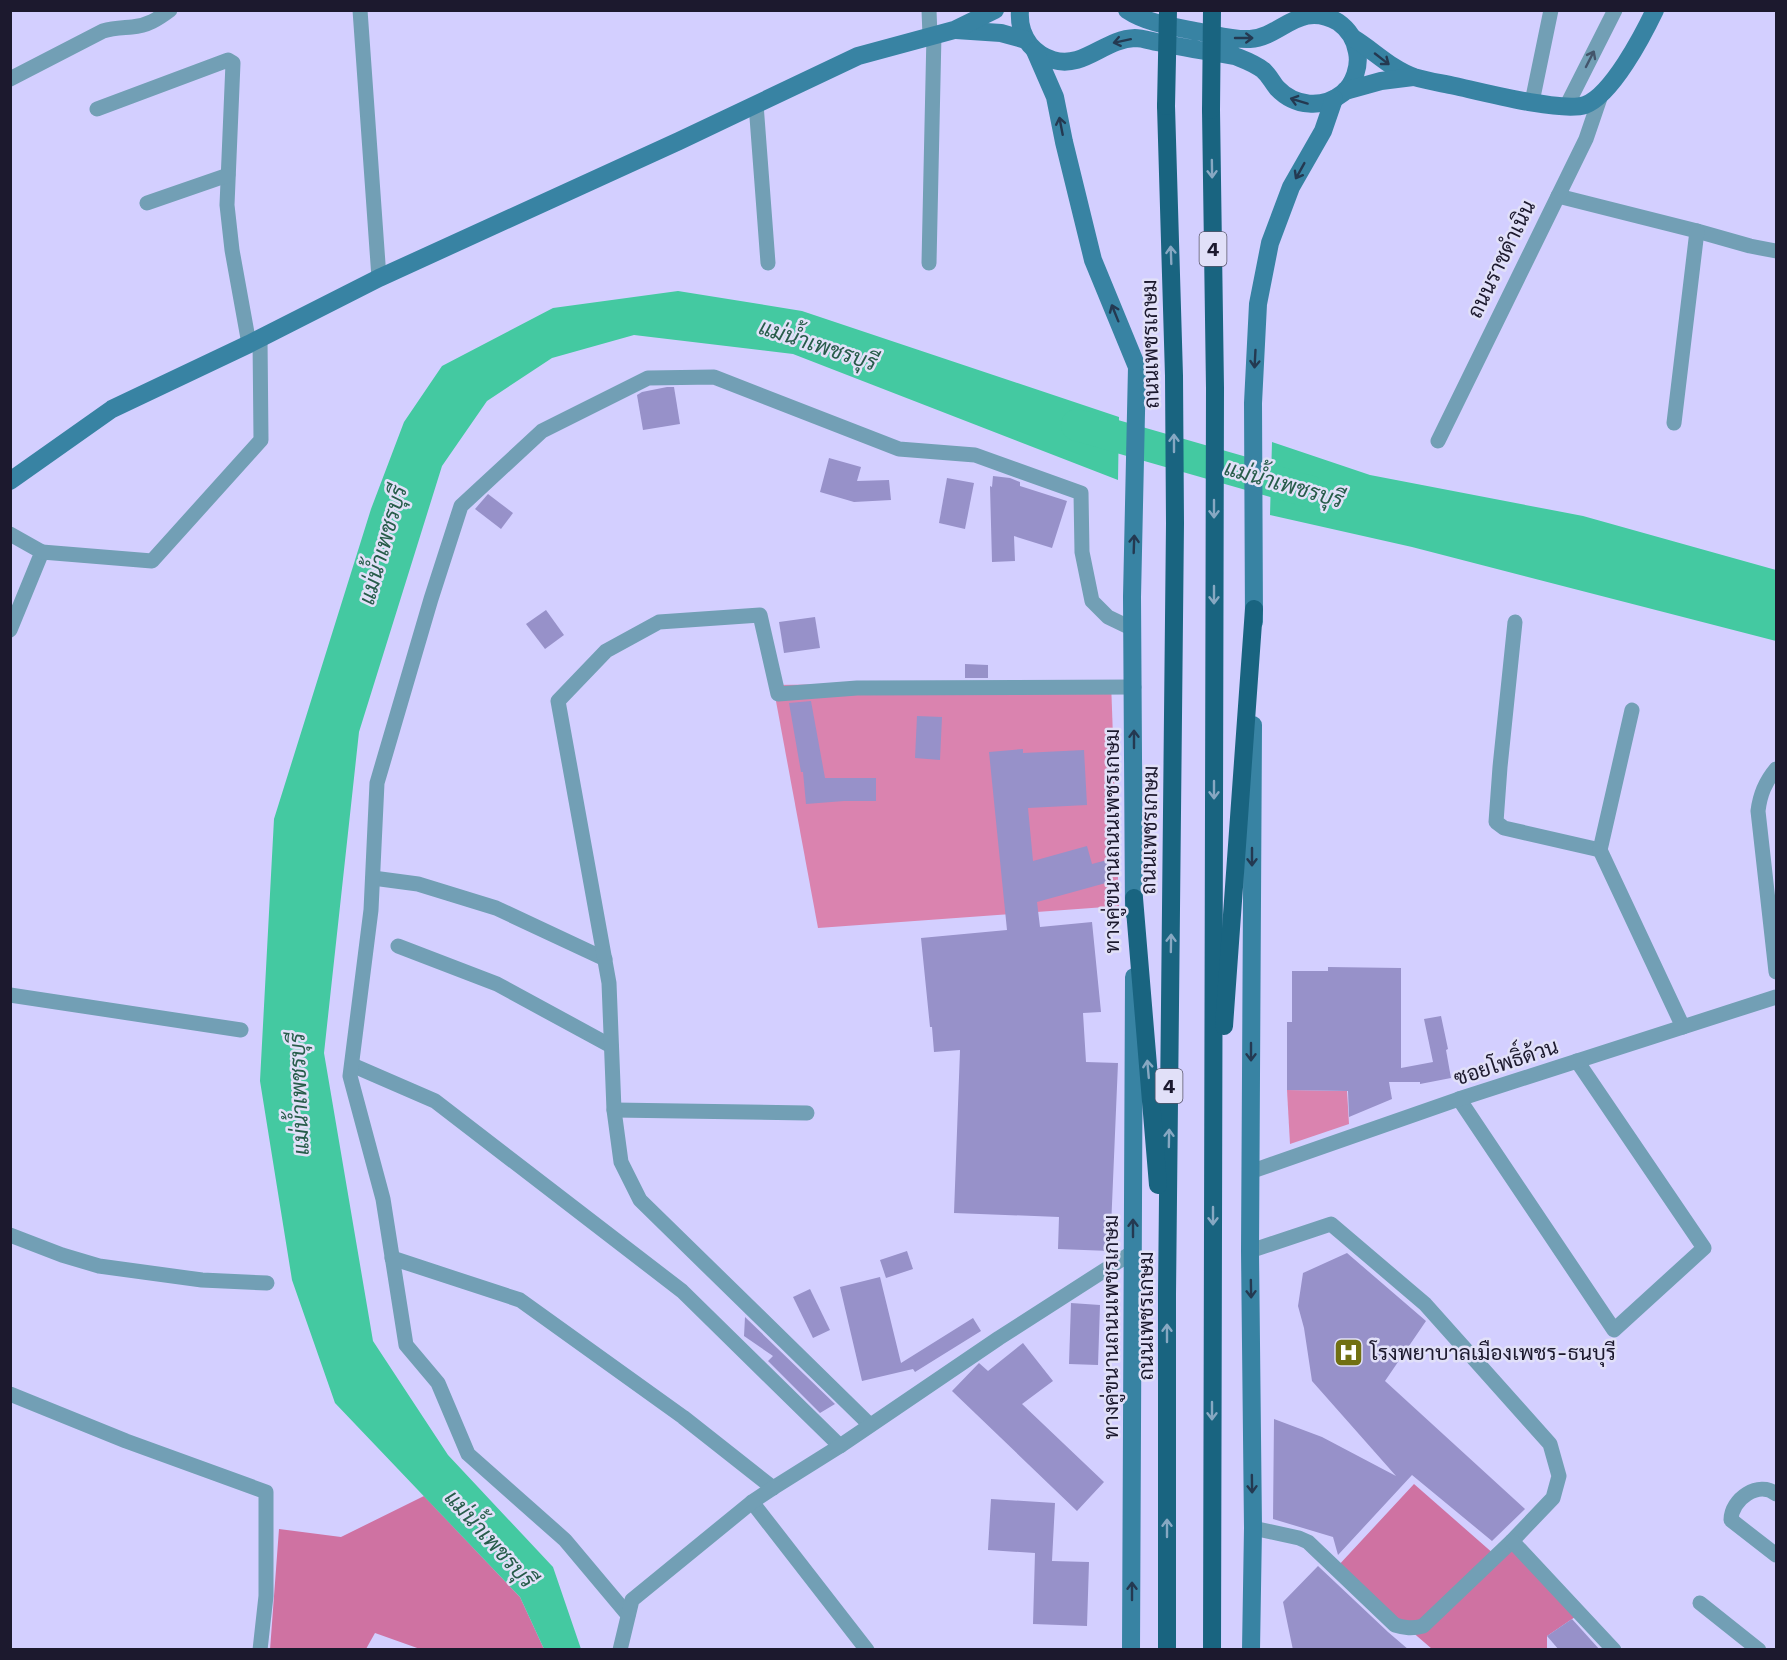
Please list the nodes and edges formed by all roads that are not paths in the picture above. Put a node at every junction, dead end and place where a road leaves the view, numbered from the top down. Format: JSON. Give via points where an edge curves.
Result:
{"nodes":[{"id":1,"x":170,"y":10,"type":"edge"},
{"id":2,"x":360,"y":10,"type":"edge"},
{"id":3,"x":929,"y":10,"type":"edge"},
{"id":4,"x":995,"y":10,"type":"edge"},
{"id":5,"x":1020,"y":10,"type":"edge"},
{"id":6,"x":1127,"y":10,"type":"edge"},
{"id":7,"x":1168,"y":10,"type":"edge"},
{"id":8,"x":1212,"y":10,"type":"edge"},
{"id":9,"x":1551,"y":10,"type":"edge"},
{"id":10,"x":1615,"y":10,"type":"edge"},
{"id":11,"x":1655,"y":10,"type":"edge"},
{"id":12,"x":1331,"y":14,"type":"edge"},
{"id":13,"x":954,"y":30,"type":"junction"},
{"id":14,"x":932,"y":35,"type":"junction"},
{"id":15,"x":1353,"y":38,"type":"junction"},
{"id":16,"x":1030,"y":45,"type":"junction"},
{"id":17,"x":1413,"y":77,"type":"junction"},
{"id":18,"x":10,"y":79,"type":"edge"},
{"id":19,"x":1339,"y":95,"type":"junction"},
{"id":20,"x":1601,"y":96,"type":"junction"},
{"id":21,"x":1532,"y":102,"type":"junction"},
{"id":22,"x":756,"y":104,"type":"junction"},
{"id":23,"x":1566,"y":107,"type":"junction"},
{"id":24,"x":97,"y":109,"type":"dead end"},
{"id":25,"x":228,"y":175,"type":"junction"},
{"id":26,"x":1557,"y":196,"type":"junction"},
{"id":27,"x":147,"y":203,"type":"dead end"},
{"id":28,"x":1697,"y":231,"type":"junction"},
{"id":29,"x":1776,"y":250,"type":"edge"},
{"id":30,"x":768,"y":262,"type":"dead end"},
{"id":31,"x":929,"y":263,"type":"dead end"},
{"id":32,"x":379,"y":278,"type":"junction"},
{"id":33,"x":254,"y":341,"type":"junction"},
{"id":34,"x":1674,"y":423,"type":"dead end"},
{"id":35,"x":1438,"y":441,"type":"dead end"},
{"id":36,"x":10,"y":481,"type":"edge"},
{"id":37,"x":10,"y":534,"type":"edge"},
{"id":38,"x":42,"y":552,"type":"junction"},
{"id":39,"x":1254,"y":609,"type":"junction"},
{"id":40,"x":1515,"y":622,"type":"dead end"},
{"id":41,"x":1133,"y":629,"type":"junction"},
{"id":42,"x":10,"y":630,"type":"edge"},
{"id":43,"x":1134,"y":687,"type":"junction"},
{"id":44,"x":1632,"y":710,"type":"dead end"},
{"id":45,"x":1776,"y":769,"type":"edge"},
{"id":46,"x":1600,"y":850,"type":"junction"},
{"id":47,"x":373,"y":878,"type":"junction"},
{"id":48,"x":1134,"y":898,"type":"junction"},
{"id":49,"x":398,"y":946,"type":"dead end"},
{"id":50,"x":605,"y":959,"type":"junction"},
{"id":51,"x":1776,"y":972,"type":"edge"},
{"id":52,"x":10,"y":995,"type":"edge"},
{"id":53,"x":1776,"y":997,"type":"edge"},
{"id":54,"x":1683,"y":1027,"type":"junction"},
{"id":55,"x":241,"y":1030,"type":"dead end"},
{"id":56,"x":611,"y":1046,"type":"junction"},
{"id":57,"x":1576,"y":1061,"type":"junction"},
{"id":58,"x":352,"y":1065,"type":"junction"},
{"id":59,"x":1459,"y":1099,"type":"junction"},
{"id":60,"x":614,"y":1110,"type":"junction"},
{"id":61,"x":807,"y":1113,"type":"dead end"},
{"id":62,"x":1250,"y":1172,"type":"junction"},
{"id":63,"x":1213,"y":1187,"type":"junction"},
{"id":64,"x":10,"y":1235,"type":"edge"},
{"id":65,"x":1250,"y":1251,"type":"junction"},
{"id":66,"x":1133,"y":1252,"type":"junction"},
{"id":67,"x":392,"y":1258,"type":"junction"},
{"id":68,"x":267,"y":1282,"type":"dead end"},
{"id":69,"x":1167,"y":1294,"type":"junction"},
{"id":70,"x":10,"y":1394,"type":"edge"},
{"id":71,"x":870,"y":1425,"type":"junction"},
{"id":72,"x":840,"y":1446,"type":"junction"},
{"id":73,"x":773,"y":1488,"type":"junction"},
{"id":74,"x":1776,"y":1494,"type":"edge"},
{"id":75,"x":752,"y":1502,"type":"junction"},
{"id":76,"x":1253,"y":1528,"type":"junction"},
{"id":77,"x":1512,"y":1541,"type":"junction"},
{"id":78,"x":1776,"y":1555,"type":"edge"},
{"id":79,"x":1700,"y":1603,"type":"dead end"},
{"id":80,"x":628,"y":1615,"type":"junction"},
{"id":81,"x":1212,"y":1648,"type":"edge"},
{"id":82,"x":260,"y":1650,"type":"edge"},
{"id":83,"x":620,"y":1650,"type":"edge"},
{"id":84,"x":867,"y":1650,"type":"edge"},
{"id":85,"x":1131,"y":1650,"type":"edge"},
{"id":86,"x":1167,"y":1650,"type":"edge"},
{"id":87,"x":1251,"y":1650,"type":"edge"},
{"id":88,"x":1614,"y":1650,"type":"edge"},
{"id":89,"x":1759,"y":1650,"type":"edge"}],
"edges":[{"from":1,"to":18,"type":"street","via":[[145,25],[103,31]]},
{"from":2,"to":32,"type":"street"},
{"from":3,"to":14,"type":"street"},
{"from":4,"to":13,"type":"main road"},
{"from":5,"to":16,"type":"main road","name":"ทางคู่ขนานถนนเพชรเกษม","via":[[1021,27]]},
{"from":6,"to":12,"type":"main road","one_way":true,"via":[[1155,22],[1252,39],[1267,35],[1303,14]]},
{"from":69,"to":7,"type":"highway","name":"ถนนเพชรเกษม","number":"4","one_way":true,"bridge":true,"via":[[1175,523],[1166,106]]},
{"from":8,"to":63,"type":"highway","number":"4","one_way":true,"bridge":true},
{"from":9,"to":21,"type":"street"},
{"from":23,"to":10,"type":"street","one_way":true},
{"from":11,"to":20,"type":"main road","name":"ถนนราชดำเนิน","via":[[1637,47]]},
{"from":12,"to":15,"type":"main road"},
{"from":13,"to":14,"type":"main road"},
{"from":13,"to":16,"type":"main road","via":[[1001,33]]},
{"from":14,"to":22,"type":"main road","via":[[858,56]]},
{"from":14,"to":31,"type":"street"},
{"from":15,"to":17,"type":"main road","one_way":true},
{"from":15,"to":19,"type":"main road","via":[[1358,65],[1353,79]]},
{"from":19,"to":16,"type":"main road","one_way":true,"via":[[1320,104],[1305,104],[1290,99],[1250,61],[1135,38],[1111,43],[1074,62],[1046,58]]},
{"from":41,"to":16,"type":"main road","name":"ทางคู่ขนานถนนเพชรเกษม","number":"4","one_way":true,"via":[[1137,367],[1093,260],[1055,97]]},
{"from":17,"to":19,"type":"main road","via":[[1381,81]]},
{"from":17,"to":21,"type":"main road"},
{"from":19,"to":39,"type":"main road","one_way":true,"via":[[1291,187],[1270,243],[1258,304],[1253,403]]},
{"from":20,"to":23,"type":"main road","via":[[1585,105]]},
{"from":20,"to":26,"type":"street","name":"ถนนราชดำเนิน","via":[[1586,139]]},
{"from":21,"to":23,"type":"main road"},
{"from":22,"to":30,"type":"street"},
{"from":22,"to":32,"type":"main road"},
{"from":24,"to":25,"type":"street","via":[[228,60],[233,63]]},
{"from":25,"to":27,"type":"street"},
{"from":25,"to":33,"type":"street","via":[[232,250]]},
{"from":26,"to":28,"type":"street"},
{"from":26,"to":35,"type":"street","name":"ถนนราชดำเนิน"},
{"from":28,"to":29,"type":"street"},
{"from":28,"to":34,"type":"street"},
{"from":32,"to":33,"type":"main road"},
{"from":33,"to":36,"type":"main road","via":[[112,409]]},
{"from":33,"to":38,"type":"street","via":[[261,440],[152,561]]},
{"from":37,"to":38,"type":"street"},
{"from":38,"to":42,"type":"street"},
{"from":39,"to":62,"type":"main road","one_way":true},
{"from":39,"to":63,"type":"highway"},
{"from":40,"to":46,"type":"street","via":[[1496,822],[1504,828]]},
{"from":41,"to":43,"type":"main road","name":"ทางคู่ขนานถนนเพชรเกษม","number":"4"},
{"from":41,"to":47,"type":"street","via":[[1108,617],[1092,601],[1082,552],[1081,493],[975,455],[899,449],[714,377],[648,378],[542,431],[461,506],[376,783]]},
{"from":48,"to":43,"type":"main road","name":"ทางคู่ขนานถนนเพชรเกษม","number":"4","one_way":true},
{"from":43,"to":50,"type":"street","via":[[856,688],[778,694],[760,615],[659,622],[606,651],[558,701]]},
{"from":44,"to":46,"type":"street"},
{"from":45,"to":51,"type":"street","via":[[1760,794],[1758,811]]},
{"from":46,"to":54,"type":"street"},
{"from":47,"to":50,"type":"street","via":[[418,884],[496,908]]},
{"from":47,"to":58,"type":"street"},
{"from":66,"to":48,"type":"main road","name":"ทางคู่ขนานถนนเพชรเกษม","number":"4","one_way":true},
{"from":69,"to":48,"type":"highway","one_way":true},
{"from":49,"to":56,"type":"street","via":[[497,984]]},
{"from":50,"to":56,"type":"street"},
{"from":52,"to":55,"type":"street"},
{"from":53,"to":54,"type":"street","name":"ซอยโพธิ์ด้วน"},
{"from":54,"to":57,"type":"street","name":"ซอยโพธิ์ด้วน"},
{"from":56,"to":60,"type":"street"},
{"from":57,"to":59,"type":"street","name":"ซอยโพธิ์ด้วน"},
{"from":57,"to":59,"type":"street","via":[[1704,1248],[1614,1330]]},
{"from":58,"to":67,"type":"street","via":[[350,1076],[383,1199]]},
{"from":58,"to":72,"type":"street","via":[[435,1101],[682,1291]]},
{"from":59,"to":62,"type":"street","name":"ซอยโพธิ์ด้วน"},
{"from":60,"to":61,"type":"street"},
{"from":60,"to":71,"type":"street","via":[[621,1162],[640,1200]]},
{"from":62,"to":65,"type":"main road"},
{"from":63,"to":81,"type":"highway","number":"4","one_way":true},
{"from":64,"to":68,"type":"street","via":[[99,1266],[202,1280]]},
{"from":65,"to":76,"type":"main road","one_way":true},
{"from":65,"to":77,"type":"street","via":[[1331,1224],[1425,1304],[1550,1444],[1559,1476],[1553,1498]]},
{"from":66,"to":71,"type":"street"},
{"from":85,"to":66,"type":"main road","name":"ทางคู่ขนานถนนเพชรเกษม","number":"4","one_way":true},
{"from":67,"to":73,"type":"street","via":[[520,1300]]},
{"from":67,"to":80,"type":"street","via":[[406,1345],[438,1383],[468,1454],[565,1540]]},
{"from":86,"to":69,"type":"highway","name":"ถนนเพชรเกษม","number":"4","one_way":true},
{"from":70,"to":82,"type":"street","via":[[266,1492],[266,1596]]},
{"from":71,"to":72,"type":"street"},
{"from":72,"to":73,"type":"street"},
{"from":73,"to":75,"type":"street"},
{"from":74,"to":78,"type":"street","via":[[1770,1489],[1756,1489],[1738,1500],[1731,1520]]},
{"from":75,"to":80,"type":"street","via":[[632,1600]]},
{"from":75,"to":84,"type":"street"},
{"from":76,"to":77,"type":"street","via":[[1308,1542],[1395,1624],[1405,1628],[1423,1626]]},
{"from":76,"to":87,"type":"main road"},
{"from":77,"to":88,"type":"street"},
{"from":79,"to":89,"type":"street"},
{"from":80,"to":83,"type":"street"}]}
